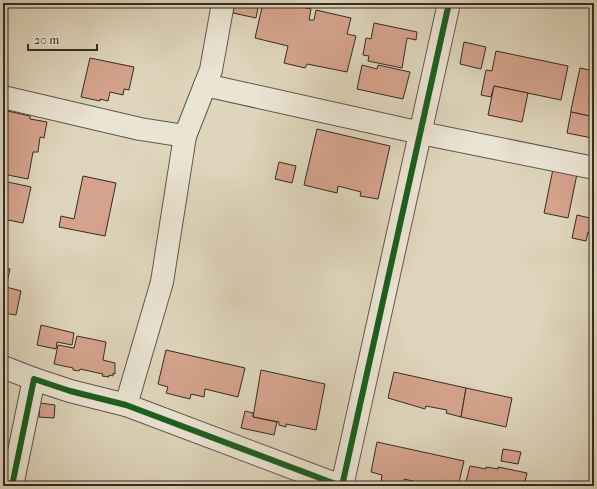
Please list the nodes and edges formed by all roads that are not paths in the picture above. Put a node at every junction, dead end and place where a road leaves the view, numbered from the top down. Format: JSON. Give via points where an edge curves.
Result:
{"nodes":[{"id":1,"x":223,"y":3,"type":"edge"},
{"id":2,"x":449,"y":3,"type":"edge"},
{"id":3,"x":205,"y":85,"type":"junction"},
{"id":4,"x":3,"y":97,"type":"edge"},
{"id":5,"x":421,"y":133,"type":"junction"},
{"id":6,"x":185,"y":136,"type":"junction"},
{"id":7,"x":594,"y":168,"type":"edge"},
{"id":8,"x":3,"y":367,"type":"edge"},
{"id":9,"x":34,"y":378,"type":"junction"},
{"id":10,"x":126,"y":405,"type":"junction"},
{"id":11,"x":12,"y":486,"type":"edge"},
{"id":12,"x":342,"y":486,"type":"edge"}],
"edges":[{"from":1,"to":3,"type":"street","via":[[211,70]]},
{"from":2,"to":5,"type":"street"},
{"from":3,"to":5,"type":"street"},
{"from":3,"to":6,"type":"street"},
{"from":4,"to":6,"type":"street","via":[[140,129]]},
{"from":5,"to":7,"type":"street"},
{"from":5,"to":12,"type":"street"},
{"from":6,"to":10,"type":"street","via":[[162,282]]},
{"from":8,"to":9,"type":"street"},
{"from":9,"to":10,"type":"street","via":[[70,391]]},
{"from":9,"to":11,"type":"street"},
{"from":10,"to":12,"type":"street"}]}
